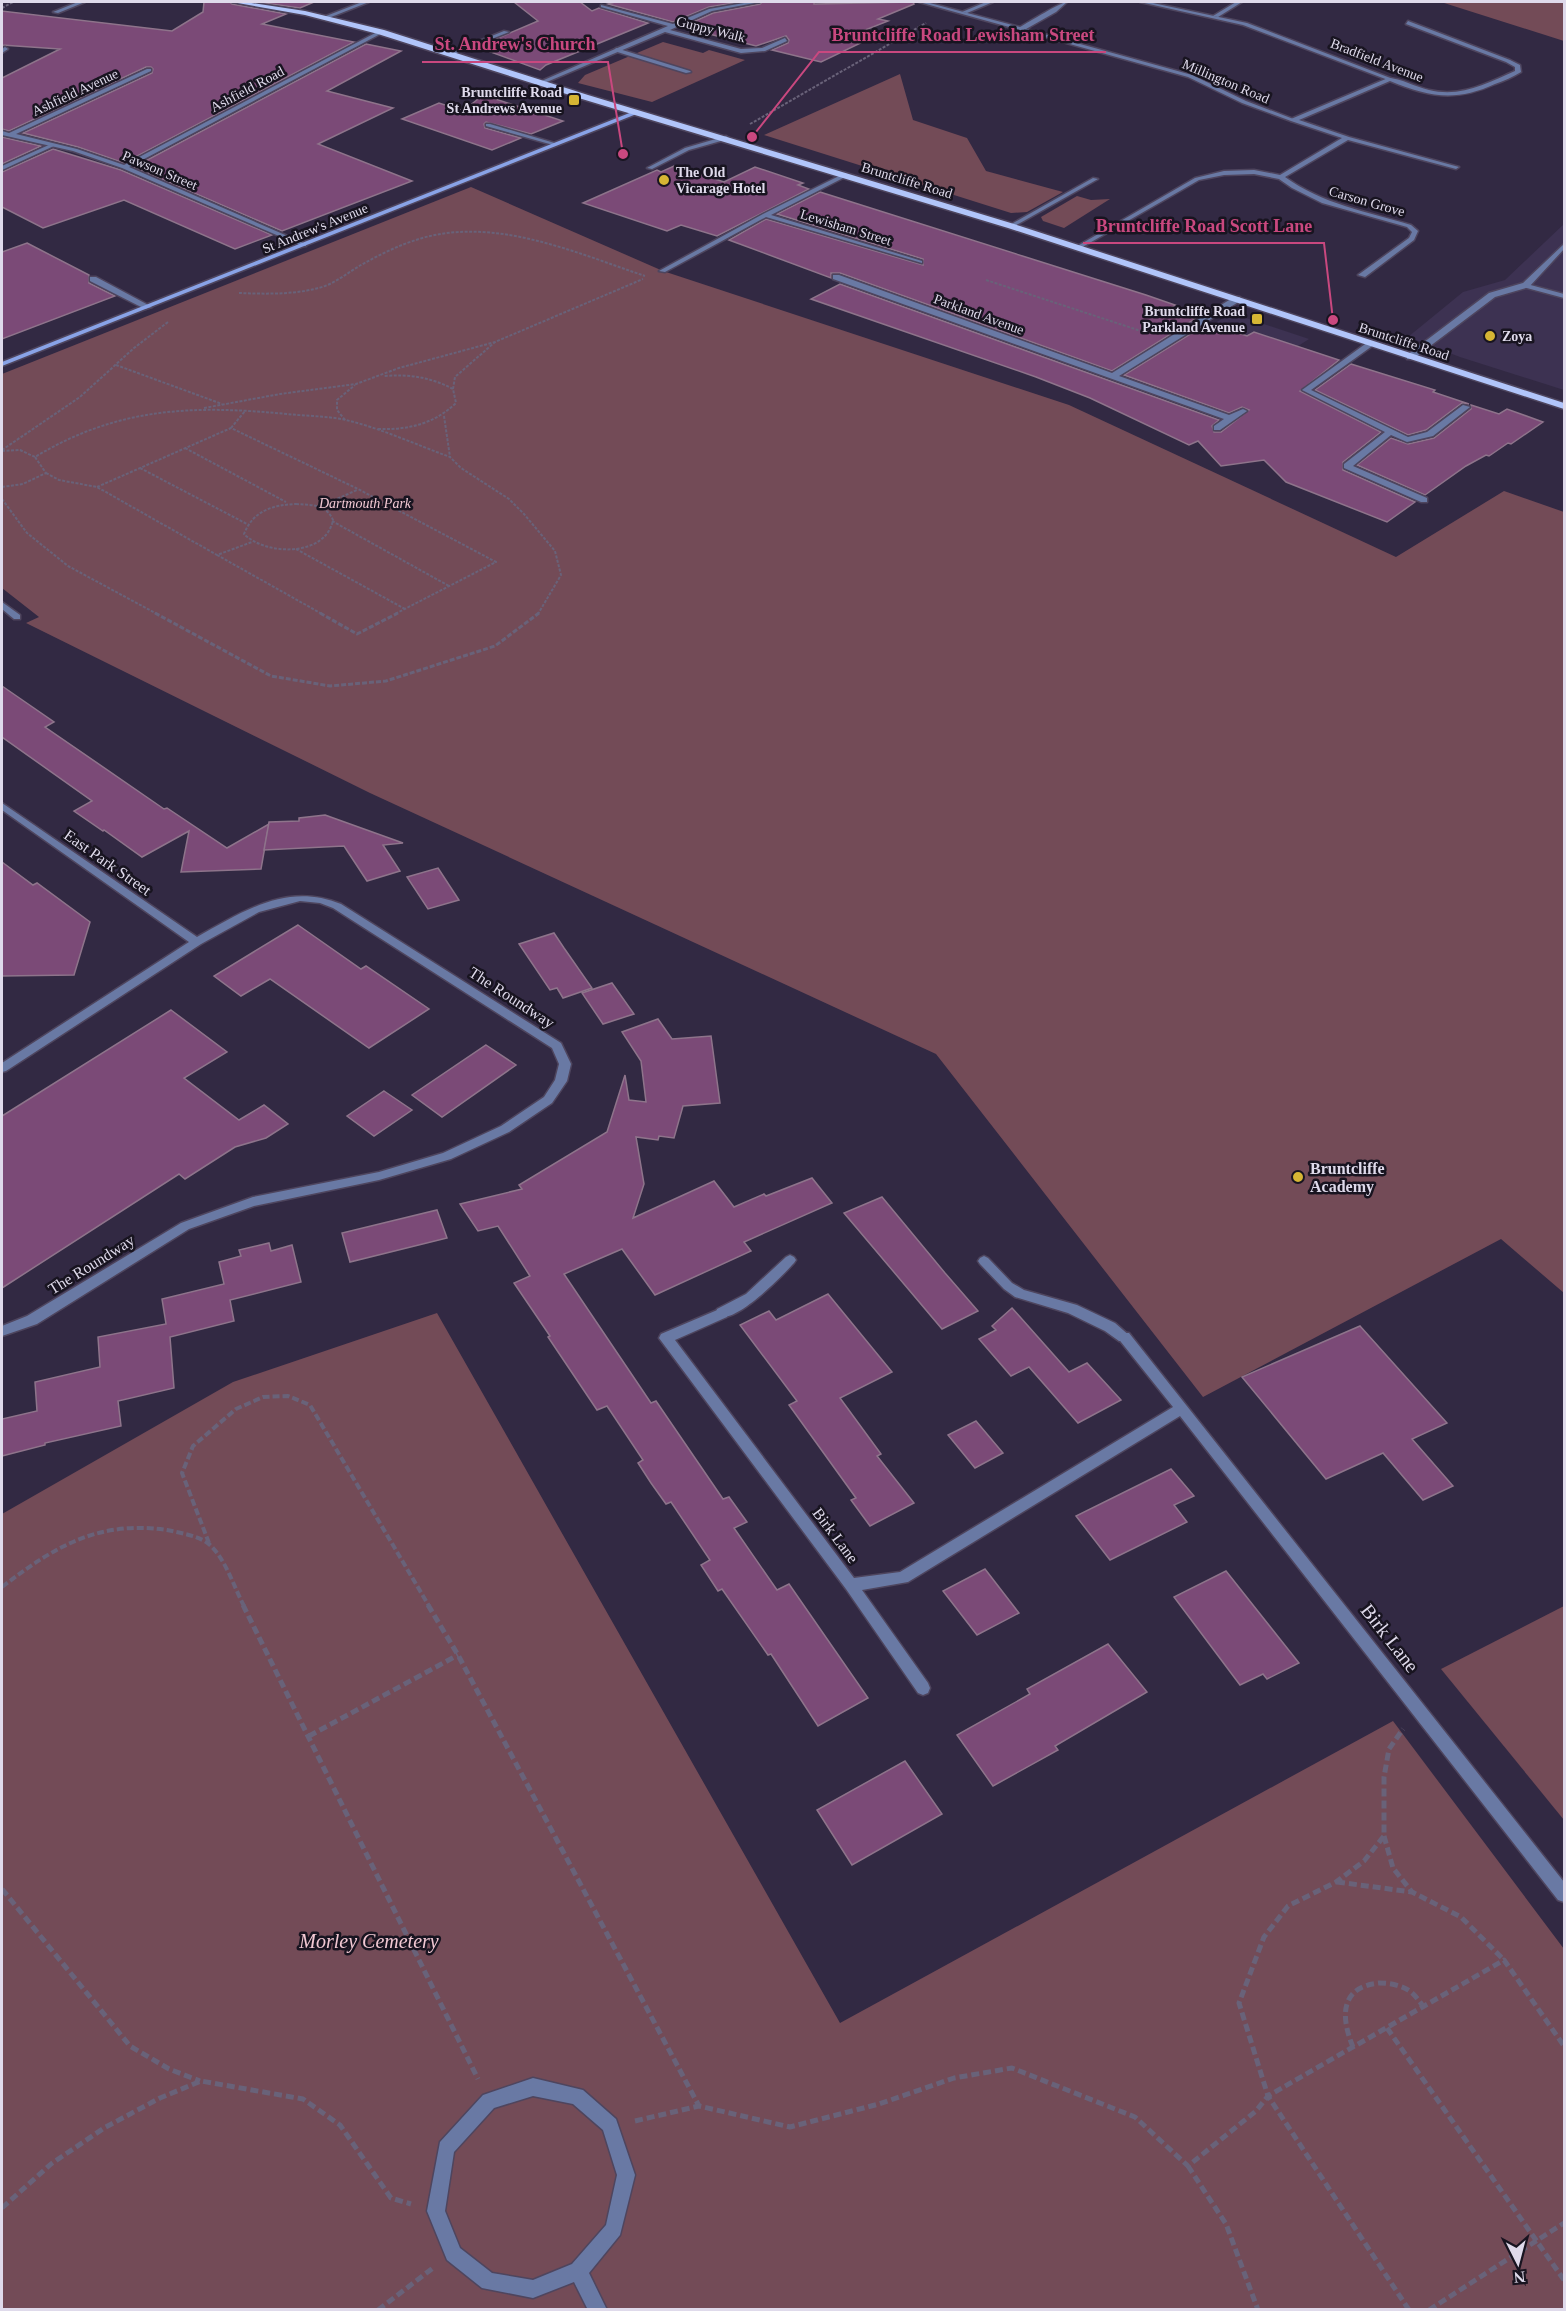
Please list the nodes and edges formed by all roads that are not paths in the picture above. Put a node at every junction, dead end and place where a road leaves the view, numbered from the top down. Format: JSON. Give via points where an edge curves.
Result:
{"nodes":[{"id":1,"x":82,"y":2,"type":"edge"},
{"id":2,"x":235,"y":2,"type":"edge"},
{"id":3,"x":366,"y":2,"type":"edge"},
{"id":4,"x":750,"y":2,"type":"edge"},
{"id":5,"x":757,"y":2,"type":"edge"},
{"id":6,"x":922,"y":2,"type":"edge"},
{"id":7,"x":990,"y":2,"type":"edge"},
{"id":8,"x":1065,"y":2,"type":"edge"},
{"id":9,"x":1143,"y":2,"type":"edge"},
{"id":10,"x":1239,"y":2,"type":"edge"},
{"id":11,"x":603,"y":6,"type":"dead end"},
{"id":12,"x":56,"y":12,"type":"dead end"},
{"id":13,"x":964,"y":12,"type":"junction"},
{"id":14,"x":1216,"y":16,"type":"junction"},
{"id":15,"x":324,"y":18,"type":"junction"},
{"id":16,"x":1408,"y":23,"type":"dead end"},
{"id":17,"x":673,"y":26,"type":"junction"},
{"id":18,"x":665,"y":30,"type":"junction"},
{"id":19,"x":1020,"y":30,"type":"junction"},
{"id":20,"x":381,"y":32,"type":"junction"},
{"id":21,"x":506,"y":32,"type":"dead end"},
{"id":22,"x":785,"y":40,"type":"dead end"},
{"id":23,"x":616,"y":50,"type":"junction"},
{"id":24,"x":450,"y":54,"type":"junction"},
{"id":25,"x":149,"y":70,"type":"dead end"},
{"id":26,"x":688,"y":72,"type":"dead end"},
{"id":27,"x":1390,"y":79,"type":"junction"},
{"id":28,"x":540,"y":83,"type":"junction"},
{"id":29,"x":637,"y":112,"type":"junction"},
{"id":30,"x":1293,"y":120,"type":"junction"},
{"id":31,"x":488,"y":125,"type":"dead end"},
{"id":32,"x":2,"y":133,"type":"edge"},
{"id":33,"x":10,"y":135,"type":"junction"},
{"id":34,"x":726,"y":138,"type":"junction"},
{"id":35,"x":1347,"y":138,"type":"junction"},
{"id":36,"x":555,"y":144,"type":"junction"},
{"id":37,"x":53,"y":145,"type":"junction"},
{"id":38,"x":124,"y":167,"type":"junction"},
{"id":39,"x":1456,"y":167,"type":"dead end"},
{"id":40,"x":2,"y":168,"type":"edge"},
{"id":41,"x":650,"y":168,"type":"dead end"},
{"id":42,"x":845,"y":175,"type":"junction"},
{"id":43,"x":1281,"y":177,"type":"junction"},
{"id":44,"x":1095,"y":180,"type":"dead end"},
{"id":45,"x":765,"y":215,"type":"junction"},
{"id":46,"x":1011,"y":226,"type":"junction"},
{"id":47,"x":304,"y":245,"type":"junction"},
{"id":48,"x":1564,"y":246,"type":"edge"},
{"id":49,"x":1077,"y":248,"type":"junction"},
{"id":50,"x":920,"y":262,"type":"dead end"},
{"id":51,"x":663,"y":271,"type":"dead end"},
{"id":52,"x":1362,"y":275,"type":"dead end"},
{"id":53,"x":836,"y":277,"type":"dead end"},
{"id":54,"x":93,"y":279,"type":"dead end"},
{"id":55,"x":1526,"y":285,"type":"junction"},
{"id":56,"x":1564,"y":296,"type":"edge"},
{"id":57,"x":1237,"y":299,"type":"junction"},
{"id":58,"x":148,"y":307,"type":"junction"},
{"id":59,"x":1371,"y":344,"type":"junction"},
{"id":60,"x":1410,"y":357,"type":"junction"},
{"id":61,"x":2,"y":364,"type":"edge"},
{"id":62,"x":1113,"y":376,"type":"junction"},
{"id":63,"x":1564,"y":406,"type":"edge"},
{"id":64,"x":1466,"y":407,"type":"dead end"},
{"id":65,"x":1243,"y":411,"type":"dead end"},
{"id":66,"x":1230,"y":418,"type":"junction"},
{"id":67,"x":1217,"y":428,"type":"dead end"},
{"id":68,"x":1389,"y":433,"type":"junction"},
{"id":69,"x":1424,"y":500,"type":"dead end"},
{"id":70,"x":2,"y":604,"type":"edge"},
{"id":71,"x":17,"y":617,"type":"dead end"},
{"id":72,"x":2,"y":807,"type":"edge"},
{"id":73,"x":197,"y":942,"type":"junction"},
{"id":74,"x":2,"y":1068,"type":"edge"},
{"id":75,"x":790,"y":1260,"type":"dead end"},
{"id":76,"x":984,"y":1261,"type":"dead end"},
{"id":77,"x":2,"y":1331,"type":"edge"},
{"id":78,"x":1182,"y":1408,"type":"junction"},
{"id":79,"x":851,"y":1585,"type":"junction"},
{"id":80,"x":923,"y":1689,"type":"dead end"},
{"id":81,"x":1564,"y":1894,"type":"edge"},
{"id":82,"x":578,"y":2271,"type":"junction"},
{"id":83,"x":598,"y":2310,"type":"edge"}],
"edges":[{"from":1,"to":12,"type":"street"},
{"from":2,"to":15,"type":"main road","name":"Bruntcliffe Road"},
{"from":3,"to":15,"type":"street"},
{"from":4,"to":5,"type":"street"},
{"from":4,"to":17,"type":"street","via":[[711,10]]},
{"from":6,"to":13,"type":"street","name":"Millington Road"},
{"from":7,"to":13,"type":"street"},
{"from":8,"to":19,"type":"street"},
{"from":9,"to":14,"type":"street","name":"Bradfield Avenue"},
{"from":10,"to":14,"type":"street"},
{"from":11,"to":17,"type":"street"},
{"from":13,"to":19,"type":"street","name":"Millington Road"},
{"from":14,"to":27,"type":"street","name":"Bradfield Avenue"},
{"from":15,"to":20,"type":"main road","name":"Bruntcliffe Road"},
{"from":16,"to":27,"type":"street","name":"Bradfield Avenue","via":[[1508,61],[1518,66],[1518,72],[1465,93],[1447,95]]},
{"from":17,"to":18,"type":"street"},
{"from":18,"to":22,"type":"street","name":"Guppy Walk","via":[[741,51],[763,50]]},
{"from":18,"to":23,"type":"street"},
{"from":19,"to":30,"type":"street","name":"Millington Road","via":[[1190,76]]},
{"from":20,"to":24,"type":"main road","name":"Bruntcliffe Road"},
{"from":20,"to":38,"type":"street","name":"Ashfield Road"},
{"from":21,"to":24,"type":"street"},
{"from":23,"to":26,"type":"street"},
{"from":23,"to":28,"type":"street"},
{"from":24,"to":28,"type":"main road","name":"Bruntcliffe Road"},
{"from":25,"to":33,"type":"street","name":"Ashfield Avenue"},
{"from":27,"to":30,"type":"street"},
{"from":28,"to":29,"type":"main road","name":"Bruntcliffe Road"},
{"from":29,"to":34,"type":"main road","name":"Bruntcliffe Road"},
{"from":29,"to":36,"type":"street","name":"St Andrew's Avenue"},
{"from":30,"to":35,"type":"street","name":"Millington Road"},
{"from":31,"to":36,"type":"street"},
{"from":32,"to":33,"type":"street","name":"Pawson Street"},
{"from":33,"to":37,"type":"street","name":"Pawson Street"},
{"from":34,"to":41,"type":"street","via":[[687,149]]},
{"from":34,"to":42,"type":"main road","name":"Bruntcliffe Road"},
{"from":35,"to":39,"type":"street","name":"Millington Road"},
{"from":35,"to":43,"type":"street"},
{"from":36,"to":47,"type":"street","name":"St Andrew's Avenue"},
{"from":37,"to":38,"type":"street","name":"Pawson Street"},
{"from":37,"to":40,"type":"street"},
{"from":38,"to":47,"type":"street","name":"Pawson Street"},
{"from":42,"to":45,"type":"street","name":"Lewisham Street"},
{"from":42,"to":46,"type":"main road","name":"Bruntcliffe Road"},
{"from":43,"to":49,"type":"street","via":[[1224,172],[1197,179]]},
{"from":43,"to":52,"type":"street","name":"Carson Grove","via":[[1312,197],[1409,226],[1416,232]]},
{"from":44,"to":46,"type":"street"},
{"from":45,"to":50,"type":"street","name":"Lewisham Street"},
{"from":45,"to":51,"type":"street","name":"Lewisham Street"},
{"from":46,"to":49,"type":"main road","name":"Bruntcliffe Road"},
{"from":47,"to":58,"type":"street","name":"St Andrew's Avenue"},
{"from":48,"to":55,"type":"street"},
{"from":49,"to":57,"type":"main road","name":"Bruntcliffe Road"},
{"from":53,"to":62,"type":"street","name":"Parkland Avenue"},
{"from":54,"to":58,"type":"street"},
{"from":55,"to":56,"type":"street"},
{"from":55,"to":60,"type":"street","via":[[1492,295]]},
{"from":57,"to":59,"type":"main road","name":"Bruntcliffe Road"},
{"from":57,"to":62,"type":"street"},
{"from":58,"to":61,"type":"street","name":"St Andrew's Avenue"},
{"from":59,"to":60,"type":"main road","name":"Bruntcliffe Road"},
{"from":59,"to":68,"type":"street","via":[[1306,390]]},
{"from":60,"to":63,"type":"main road","name":"Bruntcliffe Road"},
{"from":62,"to":66,"type":"street","name":"Parkland Avenue"},
{"from":64,"to":68,"type":"street","via":[[1430,434],[1407,440]]},
{"from":65,"to":66,"type":"street"},
{"from":66,"to":67,"type":"street"},
{"from":68,"to":69,"type":"street","via":[[1347,466]]},
{"from":70,"to":71,"type":"street"},
{"from":72,"to":73,"type":"street","name":"East Park Street"},
{"from":73,"to":74,"type":"street","name":"The Roundway"},
{"from":73,"to":77,"type":"street","name":"The Roundway","via":[[255,909],[300,898],[322,900],[557,1046],[565,1064],[561,1081],[548,1100],[505,1129],[447,1156],[379,1176],[253,1202],[185,1226],[32,1320]]},
{"from":75,"to":79,"type":"street","name":"Birk Lane","via":[[751,1297],[666,1338]]},
{"from":76,"to":78,"type":"street","name":"Birk Lane","via":[[1020,1294],[1072,1309],[1124,1337]]},
{"from":78,"to":79,"type":"street","name":"Birk Lane","via":[[903,1578]]},
{"from":78,"to":81,"type":"street","name":"Birk Lane"},
{"from":79,"to":80,"type":"street"},
{"from":82,"to":82,"type":"street","via":[[614,2229],[626,2175],[610,2125],[577,2096],[533,2087],[489,2101],[446,2148],[436,2211],[453,2254],[488,2282],[533,2289]]},
{"from":82,"to":83,"type":"street"}]}
